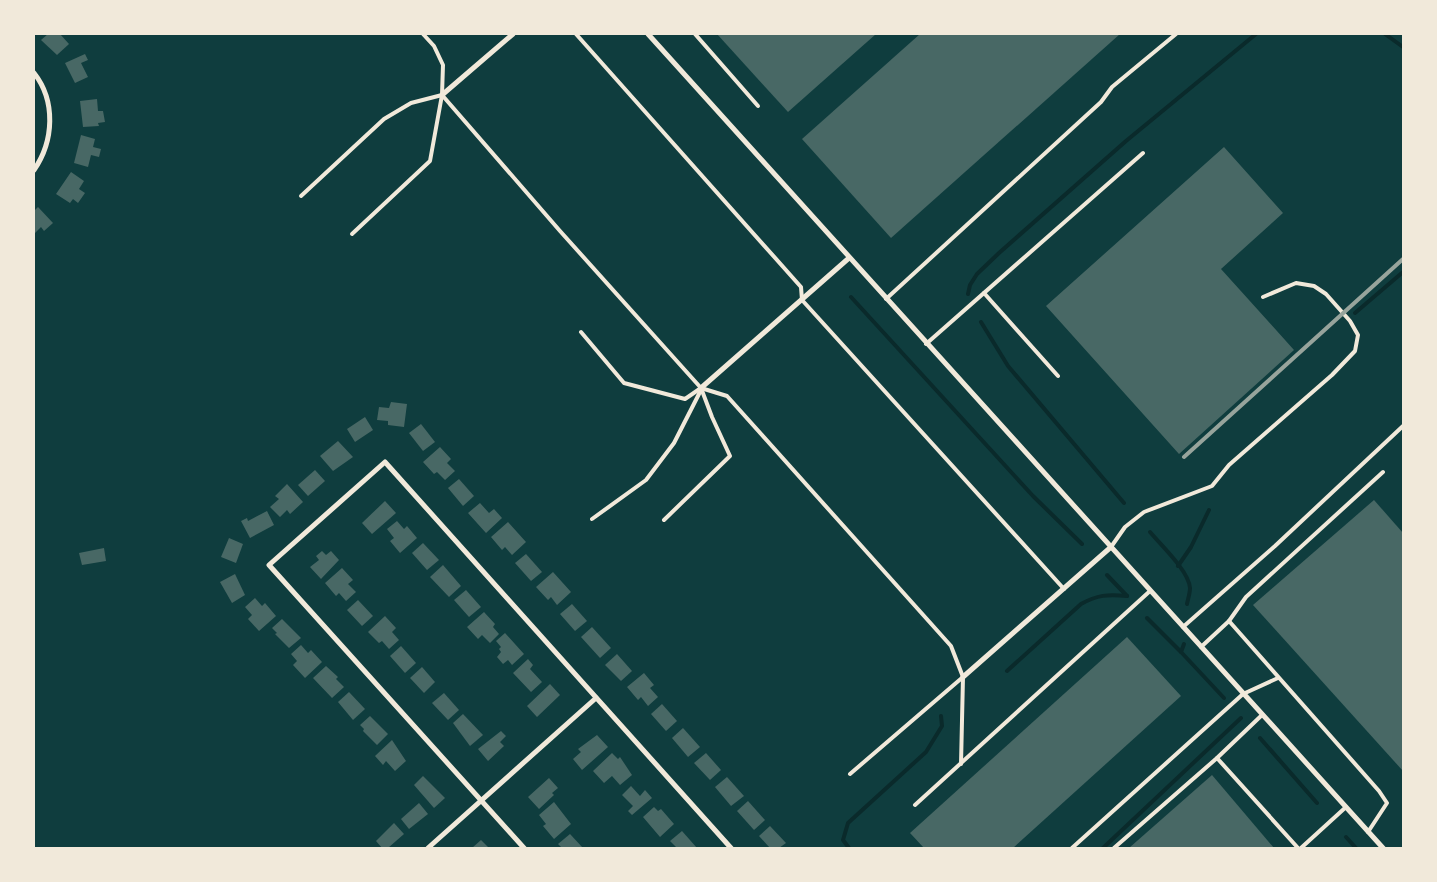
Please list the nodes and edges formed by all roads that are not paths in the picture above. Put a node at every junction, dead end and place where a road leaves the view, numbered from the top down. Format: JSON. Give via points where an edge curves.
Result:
{"nodes":[{"id":1,"x":423,"y":34,"type":"edge"},
{"id":2,"x":513,"y":34,"type":"edge"},
{"id":3,"x":576,"y":34,"type":"edge"},
{"id":4,"x":648,"y":34,"type":"edge"},
{"id":5,"x":694,"y":34,"type":"edge"},
{"id":6,"x":1176,"y":34,"type":"edge"},
{"id":7,"x":34,"y":73,"type":"edge"},
{"id":8,"x":442,"y":95,"type":"junction"},
{"id":9,"x":758,"y":106,"type":"dead end"},
{"id":10,"x":1143,"y":153,"type":"dead end"},
{"id":11,"x":34,"y":170,"type":"edge"},
{"id":12,"x":301,"y":196,"type":"dead end"},
{"id":13,"x":352,"y":234,"type":"dead end"},
{"id":14,"x":849,"y":258,"type":"junction"},
{"id":15,"x":984,"y":293,"type":"junction"},
{"id":16,"x":1263,"y":297,"type":"dead end"},
{"id":17,"x":886,"y":299,"type":"junction"},
{"id":18,"x":802,"y":300,"type":"junction"},
{"id":19,"x":581,"y":332,"type":"dead end"},
{"id":20,"x":926,"y":344,"type":"junction"},
{"id":21,"x":1058,"y":376,"type":"dead end"},
{"id":22,"x":702,"y":388,"type":"junction"},
{"id":23,"x":1403,"y":426,"type":"edge"},
{"id":24,"x":1383,"y":472,"type":"dead end"},
{"id":25,"x":592,"y":519,"type":"dead end"},
{"id":26,"x":664,"y":520,"type":"dead end"},
{"id":27,"x":1111,"y":547,"type":"junction"},
{"id":28,"x":1064,"y":588,"type":"junction"},
{"id":29,"x":1150,"y":591,"type":"junction"},
{"id":30,"x":1229,"y":621,"type":"junction"},
{"id":31,"x":1183,"y":627,"type":"junction"},
{"id":32,"x":1201,"y":647,"type":"junction"},
{"id":33,"x":963,"y":677,"type":"junction"},
{"id":34,"x":1278,"y":678,"type":"junction"},
{"id":35,"x":1243,"y":694,"type":"junction"},
{"id":36,"x":596,"y":698,"type":"junction"},
{"id":37,"x":1262,"y":715,"type":"junction"},
{"id":38,"x":1217,"y":758,"type":"junction"},
{"id":39,"x":961,"y":764,"type":"junction"},
{"id":40,"x":850,"y":774,"type":"dead end"},
{"id":41,"x":481,"y":800,"type":"junction"},
{"id":42,"x":916,"y":806,"type":"dead end"},
{"id":43,"x":1346,"y":807,"type":"junction"},
{"id":44,"x":1368,"y":832,"type":"junction"},
{"id":45,"x":428,"y":848,"type":"edge"},
{"id":46,"x":524,"y":848,"type":"edge"},
{"id":47,"x":731,"y":848,"type":"edge"},
{"id":48,"x":1072,"y":848,"type":"edge"},
{"id":49,"x":1114,"y":848,"type":"edge"},
{"id":50,"x":1299,"y":848,"type":"edge"},
{"id":51,"x":1383,"y":848,"type":"edge"}],
"edges":[{"from":1,"to":8,"type":"lane","via":[[434,46],[443,65]]},
{"from":2,"to":8,"type":"street"},
{"from":3,"to":18,"type":"lane","via":[[801,287]]},
{"from":4,"to":14,"type":"street"},
{"from":5,"to":9,"type":"lane"},
{"from":6,"to":17,"type":"lane","via":[[1112,87],[1101,102]]},
{"from":7,"to":11,"type":"street","via":[[48,102],[49,131]]},
{"from":8,"to":12,"type":"lane","via":[[411,102],[384,119]]},
{"from":8,"to":13,"type":"lane","via":[[430,161]]},
{"from":8,"to":22,"type":"lane"},
{"from":10,"to":15,"type":"lane"},
{"from":14,"to":17,"type":"street"},
{"from":14,"to":18,"type":"street"},
{"from":15,"to":20,"type":"lane"},
{"from":15,"to":21,"type":"lane"},
{"from":16,"to":27,"type":"lane","via":[[1296,284],[1314,286],[1350,320],[1358,335],[1356,351],[1229,465],[1212,486],[1144,512],[1125,527]]},
{"from":17,"to":20,"type":"street"},
{"from":18,"to":22,"type":"street"},
{"from":18,"to":28,"type":"lane"},
{"from":19,"to":22,"type":"lane","via":[[624,382],[685,399]]},
{"from":20,"to":27,"type":"street"},
{"from":22,"to":25,"type":"lane","via":[[674,443],[646,480]]},
{"from":22,"to":26,"type":"lane","via":[[730,456]]},
{"from":22,"to":33,"type":"lane","via":[[727,396],[951,646]]},
{"from":23,"to":31,"type":"lane"},
{"from":24,"to":30,"type":"lane","via":[[1246,597]]},
{"from":27,"to":28,"type":"street"},
{"from":27,"to":29,"type":"street"},
{"from":28,"to":33,"type":"street"},
{"from":29,"to":31,"type":"street"},
{"from":29,"to":39,"type":"lane"},
{"from":30,"to":32,"type":"lane"},
{"from":30,"to":34,"type":"lane"},
{"from":31,"to":32,"type":"street"},
{"from":32,"to":35,"type":"street"},
{"from":33,"to":39,"type":"lane"},
{"from":33,"to":40,"type":"lane"},
{"from":34,"to":35,"type":"lane"},
{"from":34,"to":44,"type":"lane","via":[[1387,802]]},
{"from":35,"to":37,"type":"street"},
{"from":35,"to":48,"type":"lane"},
{"from":36,"to":41,"type":"street"},
{"from":36,"to":41,"type":"street","via":[[385,462],[269,565]]},
{"from":36,"to":47,"type":"street"},
{"from":37,"to":38,"type":"lane"},
{"from":37,"to":43,"type":"street"},
{"from":38,"to":49,"type":"lane"},
{"from":38,"to":50,"type":"lane"},
{"from":39,"to":42,"type":"lane"},
{"from":41,"to":45,"type":"street"},
{"from":41,"to":46,"type":"street"},
{"from":43,"to":44,"type":"street"},
{"from":43,"to":50,"type":"lane"},
{"from":44,"to":51,"type":"street"}]}
